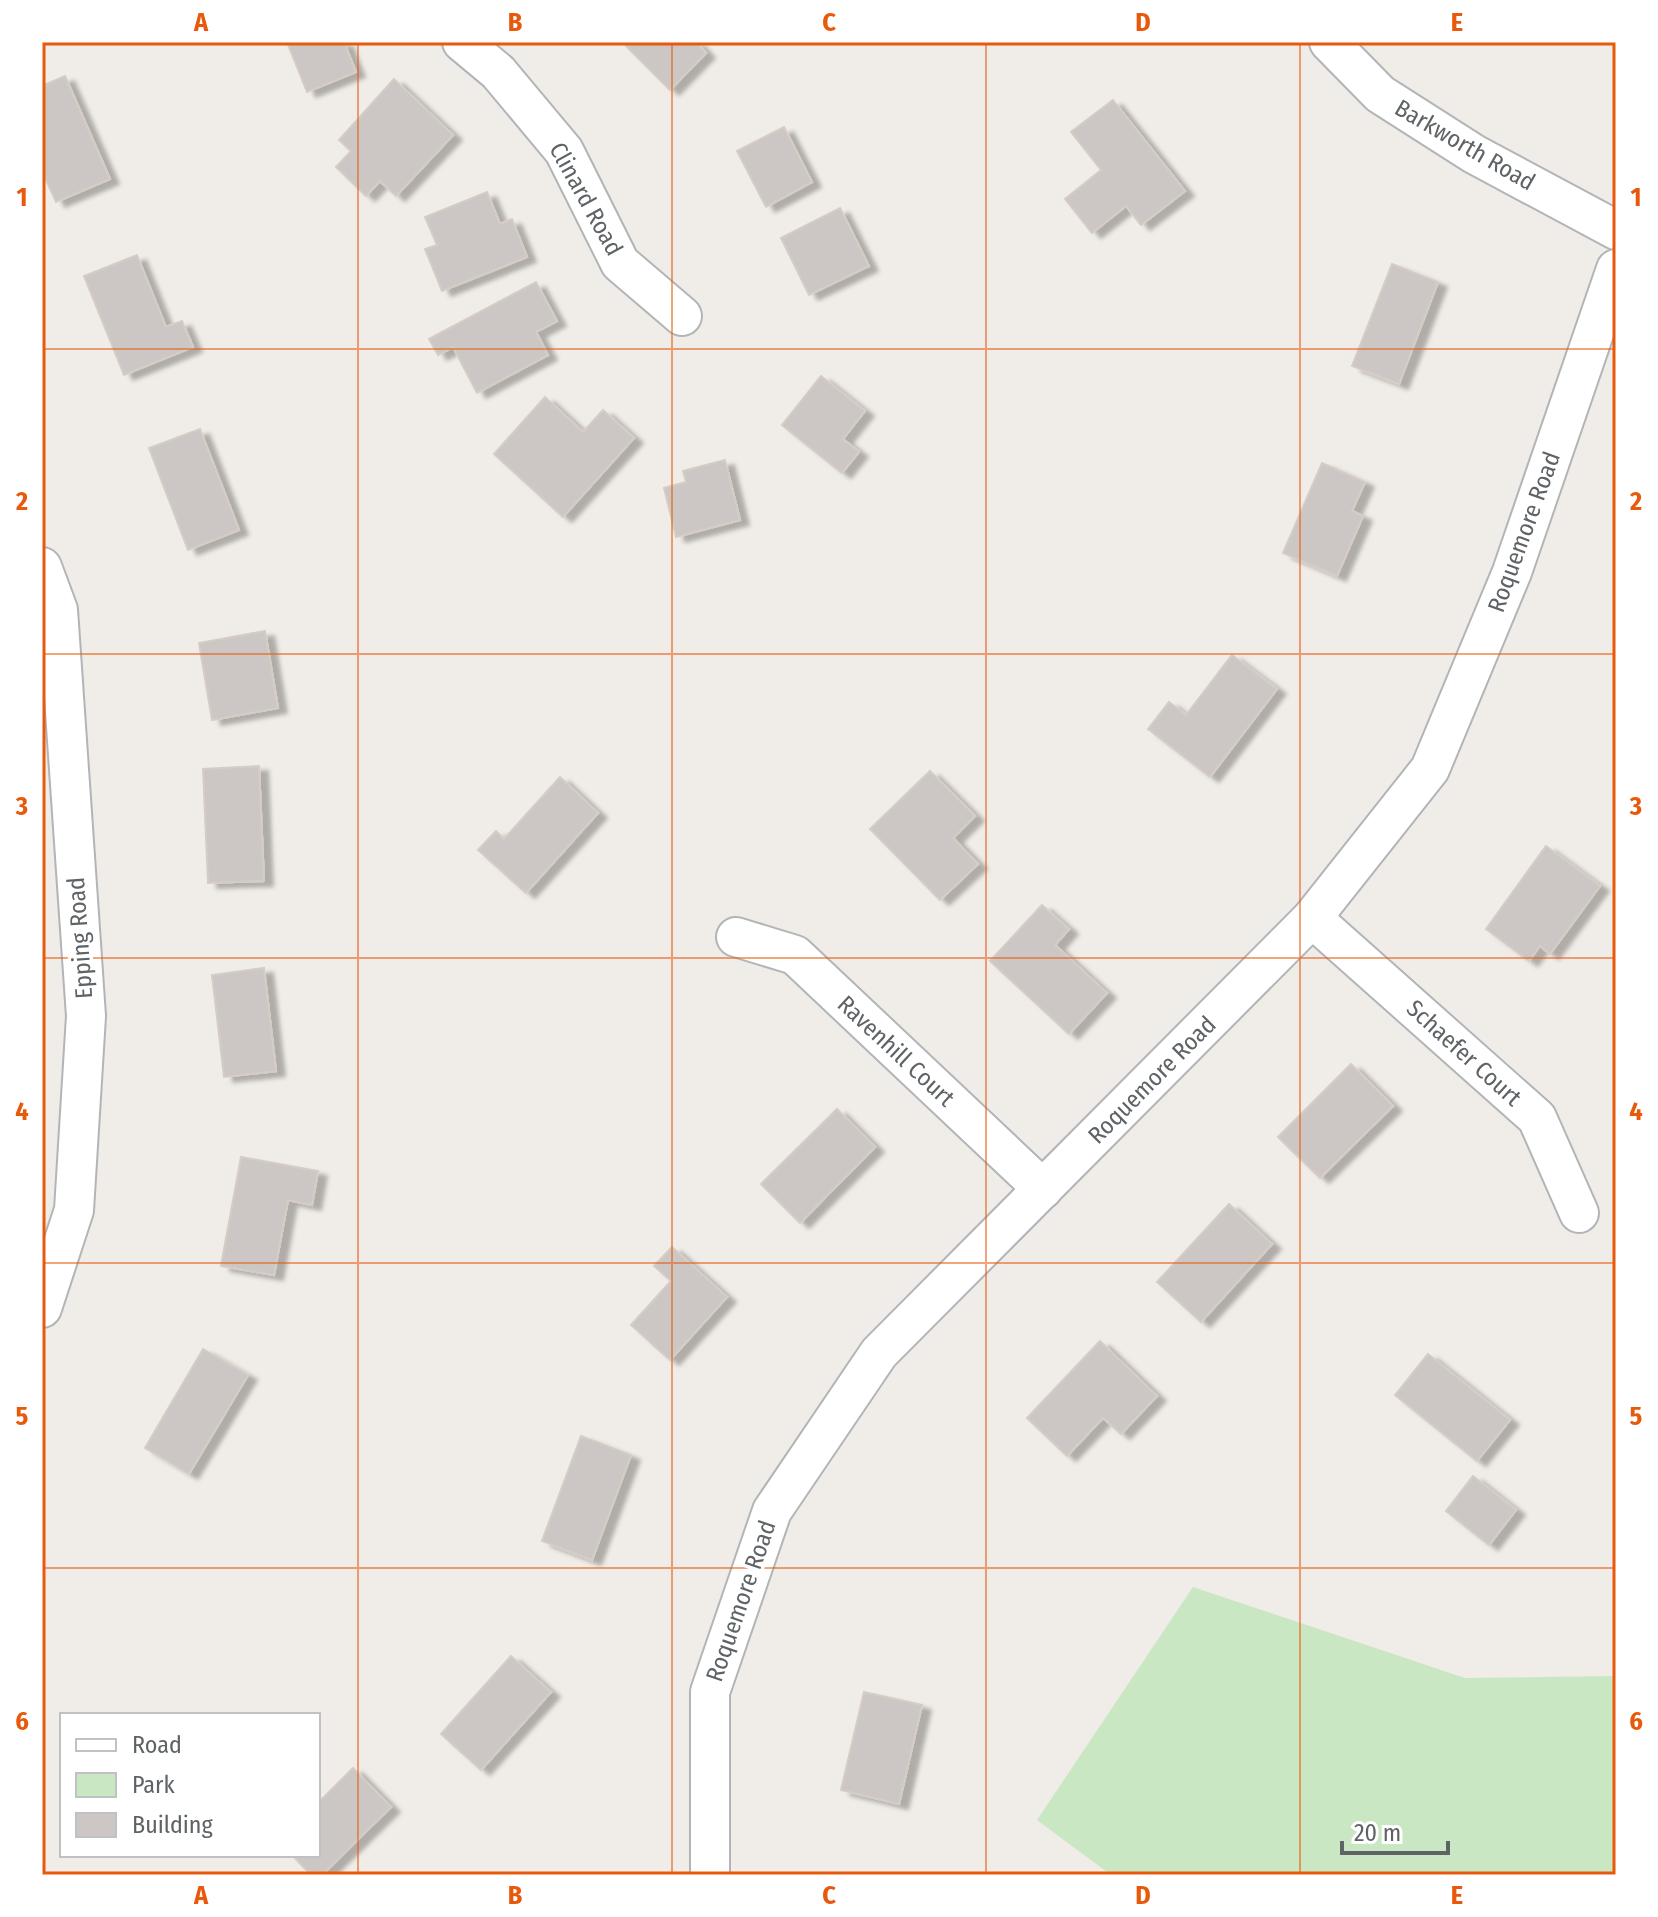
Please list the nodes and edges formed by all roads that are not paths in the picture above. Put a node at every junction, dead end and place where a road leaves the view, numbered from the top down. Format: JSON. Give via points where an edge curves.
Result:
{"nodes":[{"id":1,"x":462,"y":42,"type":"edge"},
{"id":2,"x":1329,"y":42,"type":"edge"},
{"id":3,"x":1616,"y":230,"type":"edge"},
{"id":4,"x":1616,"y":269,"type":"edge"},
{"id":5,"x":682,"y":316,"type":"dead end"},
{"id":6,"x":42,"y":567,"type":"edge"},
{"id":7,"x":1312,"y":918,"type":"junction"},
{"id":8,"x":736,"y":937,"type":"dead end"},
{"id":9,"x":1043,"y":1189,"type":"junction"},
{"id":10,"x":1579,"y":1213,"type":"dead end"},
{"id":11,"x":42,"y":1308,"type":"edge"},
{"id":12,"x":710,"y":1875,"type":"edge"}],
"edges":[{"from":1,"to":5,"type":"street","name":"Clinard Road","via":[[498,72],[564,151],[620,263]]},
{"from":2,"to":3,"type":"street","name":"Barkworth Road","via":[[1380,94],[1474,154]]},
{"from":4,"to":7,"type":"street","name":"Roquemore Road","via":[[1512,572],[1430,769]]},
{"from":6,"to":11,"type":"street","name":"Epping Road","via":[[58,610],[86,1016],[74,1210]]},
{"from":7,"to":9,"type":"street","name":"Roquemore Road"},
{"from":7,"to":10,"type":"street","name":"Schaefer Court","via":[[1537,1118]]},
{"from":8,"to":9,"type":"street","name":"Ravenhill Court","via":[[795,955]]},
{"from":9,"to":12,"type":"street","name":"Roquemore Road","via":[[879,1353],[772,1511],[710,1692]]}]}
